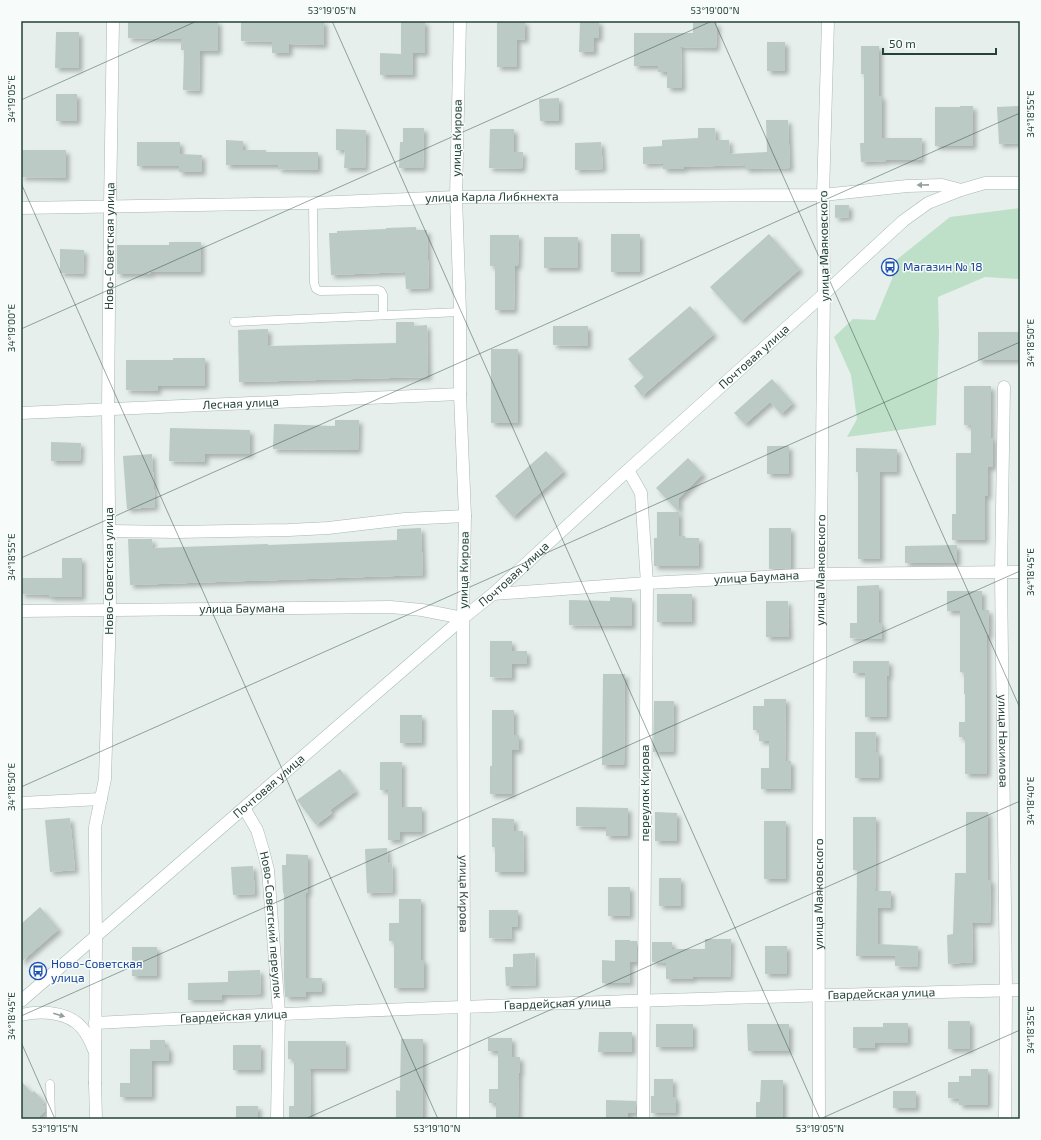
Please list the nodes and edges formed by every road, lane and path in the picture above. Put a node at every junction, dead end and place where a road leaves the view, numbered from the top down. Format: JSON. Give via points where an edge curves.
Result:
{"nodes":[{"id":1,"x":113,"y":21,"type":"edge"},
{"id":2,"x":460,"y":21,"type":"edge"},
{"id":3,"x":828,"y":21,"type":"edge"},
{"id":4,"x":1020,"y":183,"type":"edge"},
{"id":5,"x":961,"y":190,"type":"junction"},
{"id":6,"x":823,"y":195,"type":"junction"},
{"id":7,"x":456,"y":198,"type":"junction"},
{"id":8,"x":313,"y":203,"type":"junction"},
{"id":9,"x":110,"y":206,"type":"junction"},
{"id":10,"x":21,"y":208,"type":"edge"},
{"id":11,"x":824,"y":294,"type":"junction"},
{"id":12,"x":460,"y":312,"type":"junction"},
{"id":13,"x":383,"y":315,"type":"junction"},
{"id":14,"x":234,"y":322,"type":"dead end"},
{"id":15,"x":1004,"y":387,"type":"dead end"},
{"id":16,"x":460,"y":394,"type":"junction"},
{"id":17,"x":108,"y":409,"type":"junction"},
{"id":18,"x":21,"y":413,"type":"edge"},
{"id":19,"x":628,"y":470,"type":"junction"},
{"id":20,"x":465,"y":516,"type":"junction"},
{"id":21,"x":109,"y":531,"type":"junction"},
{"id":22,"x":1020,"y":572,"type":"edge"},
{"id":23,"x":1001,"y":573,"type":"junction"},
{"id":24,"x":820,"y":574,"type":"junction"},
{"id":25,"x":647,"y":583,"type":"junction"},
{"id":26,"x":493,"y":594,"type":"junction"},
{"id":27,"x":21,"y":611,"type":"edge"},
{"id":28,"x":110,"y":611,"type":"junction"},
{"id":29,"x":463,"y":618,"type":"junction"},
{"id":30,"x":101,"y":799,"type":"junction"},
{"id":31,"x":21,"y":803,"type":"edge"},
{"id":32,"x":244,"y":808,"type":"junction"},
{"id":33,"x":96,"y":937,"type":"junction"},
{"id":34,"x":1006,"y":990,"type":"junction"},
{"id":35,"x":1020,"y":990,"type":"edge"},
{"id":36,"x":818,"y":995,"type":"junction"},
{"id":37,"x":644,"y":1001,"type":"junction"},
{"id":38,"x":21,"y":1002,"type":"edge"},
{"id":39,"x":464,"y":1006,"type":"junction"},
{"id":40,"x":279,"y":1013,"type":"junction"},
{"id":41,"x":21,"y":1015,"type":"edge"},
{"id":42,"x":95,"y":1023,"type":"junction"},
{"id":43,"x":96,"y":1055,"type":"junction"},
{"id":44,"x":50,"y":1084,"type":"dead end"},
{"id":45,"x":51,"y":1119,"type":"edge"},
{"id":46,"x":96,"y":1119,"type":"edge"},
{"id":47,"x":277,"y":1119,"type":"edge"},
{"id":48,"x":463,"y":1119,"type":"edge"},
{"id":49,"x":643,"y":1119,"type":"edge"},
{"id":50,"x":819,"y":1119,"type":"edge"},
{"id":51,"x":1005,"y":1119,"type":"edge"}],
"edges":[{"from":1,"to":9,"type":"street","name":"Ново-Советская улица"},
{"from":2,"to":7,"type":"street","name":"улица Кирова"},
{"from":3,"to":6,"type":"street","name":"улица Маяковского"},
{"from":4,"to":5,"type":"street","name":"Почтовая улица","via":[[985,184]]},
{"from":5,"to":6,"type":"street","name":"улица Карла Либкнехта","one_way":true,"via":[[942,185],[907,186]]},
{"from":5,"to":11,"type":"street","name":"Почтовая улица","via":[[928,203],[903,220]]},
{"from":6,"to":7,"type":"street","name":"улица Карла Либкнехта"},
{"from":6,"to":11,"type":"street","name":"улица Маяковского"},
{"from":7,"to":8,"type":"street","name":"улица Карла Либкнехта"},
{"from":7,"to":12,"type":"street","name":"улица Кирова"},
{"from":8,"to":9,"type":"street","name":"улица Карла Либкнехта"},
{"from":8,"to":13,"type":"lane","via":[[316,289],[381,291]]},
{"from":9,"to":10,"type":"street","name":"улица Карла Либкнехта"},
{"from":9,"to":17,"type":"street","name":"Ново-Советская улица"},
{"from":11,"to":19,"type":"street","name":"Почтовая улица"},
{"from":11,"to":24,"type":"street","name":"улица Маяковского"},
{"from":12,"to":13,"type":"lane"},
{"from":12,"to":16,"type":"street","name":"улица Кирова"},
{"from":13,"to":14,"type":"lane"},
{"from":15,"to":23,"type":"street","name":"улица Нахимова"},
{"from":16,"to":17,"type":"street","name":"Лесная улица"},
{"from":16,"to":20,"type":"street","name":"улица Кирова"},
{"from":17,"to":18,"type":"street","name":"Лесная улица"},
{"from":17,"to":21,"type":"street","name":"Ново-Советская улица"},
{"from":19,"to":25,"type":"street","name":"переулок Кирова","via":[[641,493]]},
{"from":19,"to":26,"type":"street","name":"Почтовая улица"},
{"from":20,"to":21,"type":"street","via":[[289,530]]},
{"from":20,"to":29,"type":"street","name":"улица Кирова"},
{"from":21,"to":28,"type":"street","name":"Ново-Советская улица"},
{"from":22,"to":23,"type":"street","name":"улица Баумана"},
{"from":23,"to":24,"type":"street","name":"улица Баумана"},
{"from":23,"to":34,"type":"street","name":"улица Нахимова"},
{"from":24,"to":25,"type":"street","name":"улица Баумана"},
{"from":24,"to":36,"type":"street","name":"улица Маяковского"},
{"from":25,"to":26,"type":"street","name":"улица Баумана"},
{"from":25,"to":37,"type":"street","name":"переулок Кирова"},
{"from":26,"to":29,"type":"street","name":"Почтовая улица"},
{"from":27,"to":28,"type":"street","name":"улица Баумана"},
{"from":28,"to":29,"type":"street","name":"улица Баумана","via":[[391,607]]},
{"from":28,"to":30,"type":"street","name":"Ново-Советская улица","via":[[105,779]]},
{"from":29,"to":32,"type":"street","name":"Почтовая улица"},
{"from":29,"to":39,"type":"street","name":"улица Кирова"},
{"from":30,"to":31,"type":"street"},
{"from":30,"to":33,"type":"street","name":"Ново-Советская улица","via":[[95,828],[94,850]]},
{"from":32,"to":33,"type":"street","name":"Почтовая улица"},
{"from":32,"to":40,"type":"street","name":"Ново-Советский переулок","via":[[256,830],[268,870]]},
{"from":33,"to":38,"type":"street","name":"Почтовая улица"},
{"from":33,"to":42,"type":"street","name":"Ново-Советская улица"},
{"from":34,"to":35,"type":"street","name":"Гвардейская улица"},
{"from":34,"to":36,"type":"street","name":"Гвардейская улица"},
{"from":34,"to":51,"type":"street","name":"улица Нахимова"},
{"from":36,"to":37,"type":"street","name":"Гвардейская улица"},
{"from":36,"to":50,"type":"street","name":"улица Маяковского"},
{"from":37,"to":39,"type":"street","name":"Гвардейская улица"},
{"from":37,"to":49,"type":"street","name":"переулок Кирова"},
{"from":39,"to":40,"type":"street","name":"Гвардейская улица"},
{"from":39,"to":48,"type":"street","name":"улица Кирова"},
{"from":40,"to":42,"type":"street","name":"Гвардейская улица"},
{"from":40,"to":47,"type":"street","name":"Ново-Советский переулок"},
{"from":41,"to":43,"type":"street","one_way":true,"via":[[50,1013],[72,1020],[90,1039]]},
{"from":42,"to":43,"type":"street","name":"Ново-Советская улица"},
{"from":43,"to":46,"type":"street","name":"Ново-Советская улица"},
{"from":44,"to":45,"type":"lane"}]}
